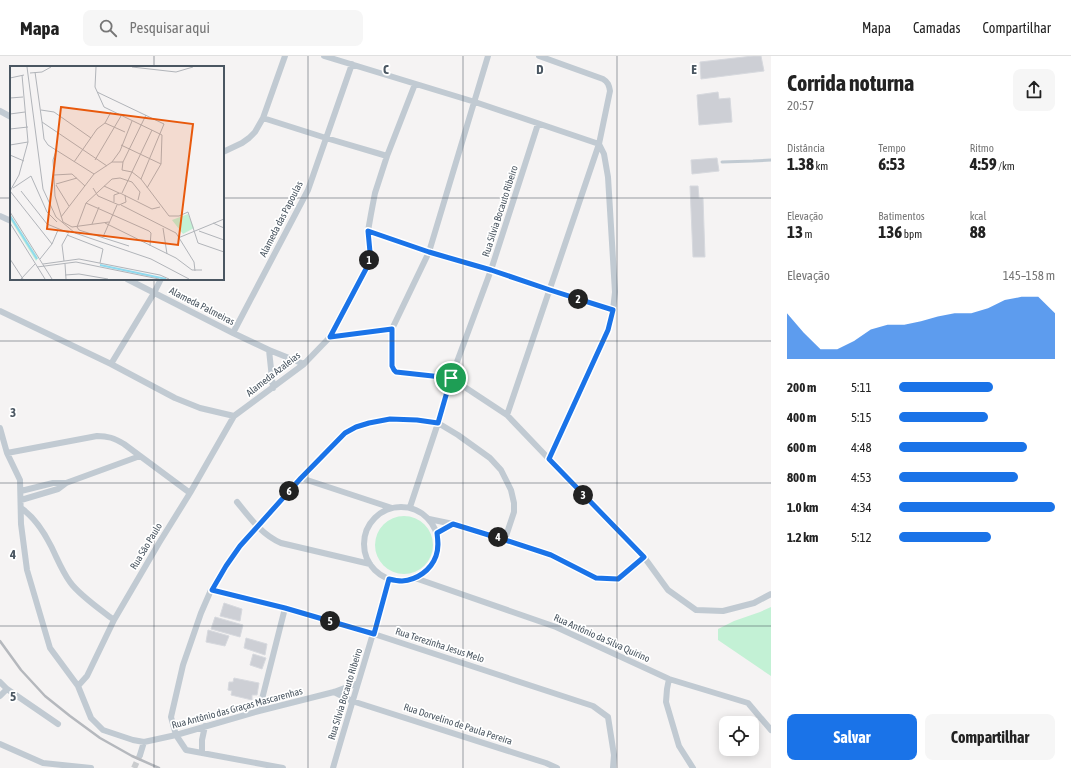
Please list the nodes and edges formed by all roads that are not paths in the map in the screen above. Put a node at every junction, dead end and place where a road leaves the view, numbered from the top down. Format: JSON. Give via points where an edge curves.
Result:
{"nodes":[{"id":1,"x":285,"y":56,"type":"edge"},
{"id":2,"x":324,"y":56,"type":"edge"},
{"id":3,"x":488,"y":56,"type":"edge"},
{"id":4,"x":539,"y":56,"type":"edge"},
{"id":5,"x":352,"y":64,"type":"junction"},
{"id":6,"x":415,"y":84,"type":"junction"},
{"id":7,"x":475,"y":102,"type":"junction"},
{"id":8,"x":0,"y":111,"type":"edge"},
{"id":9,"x":10,"y":116,"type":"edge"},
{"id":10,"x":263,"y":118,"type":"junction"},
{"id":11,"x":538,"y":124,"type":"junction"},
{"id":12,"x":326,"y":138,"type":"junction"},
{"id":13,"x":599,"y":144,"type":"junction"},
{"id":14,"x":224,"y":151,"type":"edge"},
{"id":15,"x":387,"y":156,"type":"junction"},
{"id":16,"x":771,"y":160,"type":"edge"},
{"id":17,"x":722,"y":162,"type":"dead end"},
{"id":18,"x":0,"y":216,"type":"edge"},
{"id":19,"x":10,"y":221,"type":"edge"},
{"id":20,"x":368,"y":231,"type":"junction"},
{"id":21,"x":429,"y":252,"type":"junction"},
{"id":22,"x":491,"y":270,"type":"junction"},
{"id":23,"x":128,"y":280,"type":"edge"},
{"id":24,"x":160,"y":280,"type":"edge"},
{"id":25,"x":550,"y":290,"type":"junction"},
{"id":26,"x":154,"y":293,"type":"junction"},
{"id":27,"x":613,"y":310,"type":"junction"},
{"id":28,"x":0,"y":313,"type":"edge"},
{"id":29,"x":392,"y":329,"type":"junction"},
{"id":30,"x":233,"y":333,"type":"junction"},
{"id":31,"x":330,"y":337,"type":"junction"},
{"id":32,"x":269,"y":350,"type":"junction"},
{"id":33,"x":111,"y":364,"type":"junction"},
{"id":34,"x":304,"y":364,"type":"junction"},
{"id":35,"x":451,"y":378,"type":"junction"},
{"id":36,"x":273,"y":388,"type":"junction"},
{"id":37,"x":507,"y":415,"type":"junction"},
{"id":38,"x":234,"y":416,"type":"junction"},
{"id":39,"x":438,"y":423,"type":"junction"},
{"id":40,"x":0,"y":428,"type":"edge"},
{"id":41,"x":7,"y":453,"type":"junction"},
{"id":42,"x":140,"y":456,"type":"junction"},
{"id":43,"x":549,"y":459,"type":"junction"},
{"id":44,"x":301,"y":478,"type":"junction"},
{"id":45,"x":66,"y":483,"type":"junction"},
{"id":46,"x":21,"y":491,"type":"junction"},
{"id":47,"x":190,"y":493,"type":"junction"},
{"id":48,"x":21,"y":500,"type":"junction"},
{"id":49,"x":237,"y":502,"type":"dead end"},
{"id":50,"x":21,"y":508,"type":"junction"},
{"id":51,"x":392,"y":508,"type":"junction"},
{"id":52,"x":410,"y":508,"type":"junction"},
{"id":53,"x":430,"y":520,"type":"junction"},
{"id":54,"x":453,"y":524,"type":"junction"},
{"id":55,"x":258,"y":527,"type":"junction"},
{"id":56,"x":437,"y":533,"type":"junction"},
{"id":57,"x":505,"y":540,"type":"junction"},
{"id":58,"x":644,"y":557,"type":"junction"},
{"id":59,"x":370,"y":564,"type":"junction"},
{"id":60,"x":415,"y":578,"type":"junction"},
{"id":61,"x":389,"y":579,"type":"junction"},
{"id":62,"x":212,"y":590,"type":"junction"},
{"id":63,"x":771,"y":594,"type":"edge"},
{"id":64,"x":285,"y":608,"type":"junction"},
{"id":65,"x":114,"y":620,"type":"junction"},
{"id":66,"x":374,"y":634,"type":"junction"},
{"id":67,"x":669,"y":679,"type":"junction"},
{"id":68,"x":0,"y":682,"type":"edge"},
{"id":69,"x":358,"y":683,"type":"junction"},
{"id":70,"x":78,"y":686,"type":"junction"},
{"id":71,"x":7,"y":689,"type":"junction"},
{"id":72,"x":334,"y":692,"type":"junction"},
{"id":73,"x":0,"y":696,"type":"edge"},
{"id":74,"x":352,"y":701,"type":"junction"},
{"id":75,"x":259,"y":711,"type":"junction"},
{"id":76,"x":58,"y":724,"type":"dead end"},
{"id":77,"x":205,"y":726,"type":"junction"},
{"id":78,"x":770,"y":728,"type":"edge"},
{"id":79,"x":176,"y":735,"type":"junction"},
{"id":80,"x":144,"y":742,"type":"junction"},
{"id":81,"x":0,"y":744,"type":"edge"},
{"id":82,"x":202,"y":753,"type":"junction"},
{"id":83,"x":140,"y":756,"type":"tunnel mouth"},
{"id":84,"x":66,"y":767,"type":"edge"},
{"id":85,"x":91,"y":768,"type":"edge"},
{"id":86,"x":283,"y":768,"type":"edge"},
{"id":87,"x":332,"y":768,"type":"edge"},
{"id":88,"x":557,"y":768,"type":"edge"},
{"id":89,"x":613,"y":768,"type":"edge"},
{"id":90,"x":693,"y":768,"type":"edge"}],
"edges":[{"from":1,"to":10,"type":"street"},
{"from":2,"to":5,"type":"street"},
{"from":3,"to":7,"type":"street"},
{"from":4,"to":13,"type":"street","via":[[607,81],[609,95]]},
{"from":5,"to":6,"type":"street"},
{"from":5,"to":12,"type":"street","name":"Alameda das Papoulas"},
{"from":6,"to":7,"type":"street"},
{"from":6,"to":15,"type":"street","name":"Alameda Azaleias"},
{"from":7,"to":11,"type":"street"},
{"from":7,"to":21,"type":"street"},
{"from":8,"to":9,"type":"street"},
{"from":10,"to":12,"type":"street"},
{"from":10,"to":14,"type":"street","via":[[249,138]]},
{"from":11,"to":13,"type":"street"},
{"from":11,"to":22,"type":"street","name":"Rua Silvia Bocauto Ribeiro"},
{"from":12,"to":15,"type":"street"},
{"from":12,"to":30,"type":"street","name":"Alameda das Papoulas","via":[[308,190]]},
{"from":13,"to":25,"type":"street"},
{"from":13,"to":27,"type":"street","via":[[604,154],[608,177]]},
{"from":15,"to":20,"type":"street","name":"Alameda Azaleias","via":[[375,193]]},
{"from":16,"to":17,"type":"lane"},
{"from":18,"to":19,"type":"street"},
{"from":20,"to":21,"type":"street"},
{"from":20,"to":31,"type":"street","name":"Alameda Azaleias","via":[[370,252],[367,267]]},
{"from":21,"to":22,"type":"street"},
{"from":21,"to":29,"type":"street"},
{"from":22,"to":25,"type":"street"},
{"from":22,"to":35,"type":"street","name":"Rua Silvia Bocauto Ribeiro"},
{"from":23,"to":26,"type":"street","name":"Alameda Palmeiras"},
{"from":24,"to":26,"type":"street"},
{"from":25,"to":27,"type":"street"},
{"from":25,"to":37,"type":"street"},
{"from":26,"to":30,"type":"street","name":"Alameda Palmeiras"},
{"from":26,"to":33,"type":"street"},
{"from":27,"to":43,"type":"street","via":[[608,330]]},
{"from":28,"to":33,"type":"street"},
{"from":29,"to":31,"type":"street"},
{"from":29,"to":35,"type":"street","via":[[392,366],[396,372]]},
{"from":30,"to":32,"type":"street","name":"Alameda Palmeiras"},
{"from":31,"to":34,"type":"street","name":"Alameda Azaleias"},
{"from":32,"to":34,"type":"street","name":"Alameda Palmeiras"},
{"from":32,"to":36,"type":"street"},
{"from":33,"to":38,"type":"street","via":[[175,398],[200,408]]},
{"from":34,"to":36,"type":"street","name":"Alameda Azaleias"},
{"from":35,"to":37,"type":"street"},
{"from":35,"to":39,"type":"street","name":"Rua Silvia Bocauto Ribeiro"},
{"from":36,"to":38,"type":"street","name":"Alameda Azaleias"},
{"from":37,"to":43,"type":"street"},
{"from":38,"to":47,"type":"street","name":"Rua São Paulo"},
{"from":39,"to":44,"type":"street","via":[[390,419],[356,427],[345,433]]},
{"from":39,"to":52,"type":"street","name":"Rua Silvia Bocauto Ribeiro"},
{"from":39,"to":57,"type":"street","via":[[484,453],[501,470],[512,490],[514,503],[514,512]]},
{"from":40,"to":41,"type":"street"},
{"from":41,"to":42,"type":"street","via":[[107,436]]},
{"from":41,"to":46,"type":"street","via":[[20,480]]},
{"from":42,"to":45,"type":"street"},
{"from":42,"to":47,"type":"street"},
{"from":43,"to":58,"type":"street"},
{"from":44,"to":51,"type":"street"},
{"from":44,"to":55,"type":"street"},
{"from":45,"to":46,"type":"street","via":[[53,483]]},
{"from":45,"to":48,"type":"street","via":[[58,489]]},
{"from":46,"to":48,"type":"street"},
{"from":47,"to":65,"type":"street","name":"Rua São Paulo"},
{"from":48,"to":50,"type":"street"},
{"from":49,"to":55,"type":"street"},
{"from":50,"to":65,"type":"street","via":[[30,514],[37,524],[71,583]]},
{"from":50,"to":70,"type":"street","via":[[27,570],[50,648]]},
{"from":51,"to":52,"type":"street"},
{"from":51,"to":59,"type":"street","via":[[374,518],[364,535],[365,555]]},
{"from":52,"to":53,"type":"street"},
{"from":53,"to":54,"type":"street"},
{"from":53,"to":56,"type":"street"},
{"from":54,"to":56,"type":"street"},
{"from":54,"to":57,"type":"street"},
{"from":55,"to":59,"type":"street","via":[[267,536],[281,543]]},
{"from":55,"to":62,"type":"street","via":[[240,546]]},
{"from":56,"to":60,"type":"street","via":[[437,555],[432,565]]},
{"from":57,"to":58,"type":"street","via":[[551,555],[596,578],[618,579]]},
{"from":58,"to":63,"type":"street","via":[[668,590],[696,610],[723,611],[754,603]]},
{"from":59,"to":61,"type":"street","via":[[378,573]]},
{"from":60,"to":61,"type":"street","via":[[402,581]]},
{"from":60,"to":67,"type":"street","name":"Rua Antônio da Silva Quirino","via":[[556,627]]},
{"from":61,"to":66,"type":"street","name":"Rua Silvia Bocauto Ribeiro"},
{"from":62,"to":64,"type":"street","name":"Rua Terezinha Jesus Melo"},
{"from":62,"to":79,"type":"street","via":[[182,665],[171,717]]},
{"from":64,"to":66,"type":"street","name":"Rua Terezinha Jesus Melo"},
{"from":64,"to":75,"type":"street"},
{"from":65,"to":70,"type":"street","name":"Rua São Paulo","via":[[87,676]]},
{"from":66,"to":69,"type":"street","name":"Rua Silvia Bocauto Ribeiro"},
{"from":66,"to":89,"type":"street","name":"Rua Terezinha Jesus Melo","via":[[593,706],[608,717],[614,755]]},
{"from":67,"to":78,"type":"street","name":"Rua Antônio da Silva Quirino","via":[[748,702]]},
{"from":67,"to":90,"type":"street","via":[[666,702],[679,746]]},
{"from":68,"to":71,"type":"street"},
{"from":69,"to":72,"type":"street","name":"Rua Antônio das Graças Mascarenhas"},
{"from":69,"to":74,"type":"street","name":"Rua Silvia Bocauto Ribeiro"},
{"from":70,"to":80,"type":"street","via":[[91,718],[103,730]]},
{"from":71,"to":73,"type":"street"},
{"from":71,"to":76,"type":"street"},
{"from":72,"to":74,"type":"street"},
{"from":72,"to":75,"type":"street","name":"Rua Antônio das Graças Mascarenhas"},
{"from":74,"to":87,"type":"street","name":"Rua Silvia Bocauto Ribeiro"},
{"from":74,"to":88,"type":"street","name":"Rua Dorvelino de Paula Pereira"},
{"from":75,"to":77,"type":"street","name":"Rua Antônio das Graças Mascarenhas"},
{"from":77,"to":79,"type":"street","name":"Rua Antônio das Graças Mascarenhas"},
{"from":77,"to":82,"type":"street"},
{"from":79,"to":80,"type":"street","name":"Rua Antônio das Graças Mascarenhas"},
{"from":79,"to":82,"type":"street","via":[[186,750]]},
{"from":80,"to":83,"type":"street"},
{"from":81,"to":84,"type":"street","via":[[44,763]]},
{"from":82,"to":86,"type":"street"},
{"from":84,"to":85,"type":"street"}]}
